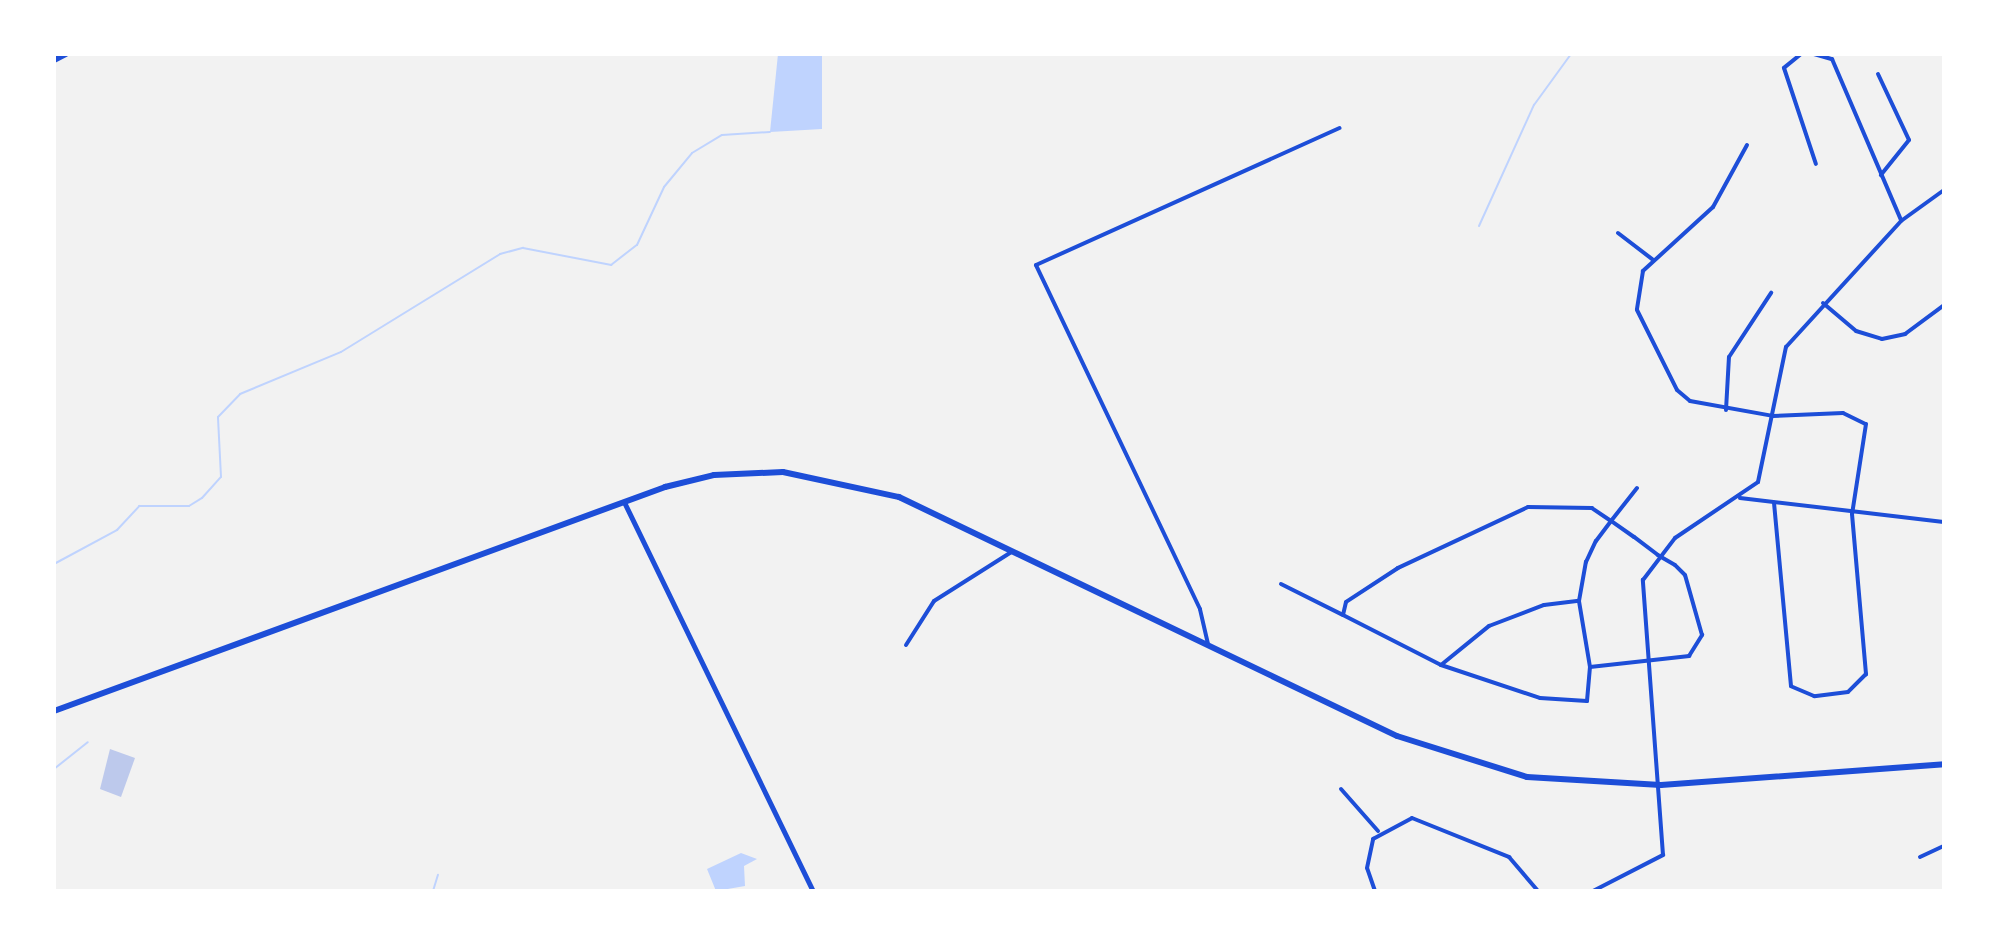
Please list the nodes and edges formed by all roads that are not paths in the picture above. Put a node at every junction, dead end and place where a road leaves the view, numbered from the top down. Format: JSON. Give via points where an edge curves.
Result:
{"nodes":[{"id":1,"x":66,"y":54,"type":"edge"},
{"id":2,"x":1801,"y":54,"type":"edge"},
{"id":3,"x":1814,"y":54,"type":"edge"},
{"id":4,"x":54,"y":60,"type":"edge"},
{"id":5,"x":1878,"y":74,"type":"dead end"},
{"id":6,"x":1340,"y":128,"type":"dead end"},
{"id":7,"x":1747,"y":145,"type":"dead end"},
{"id":8,"x":1816,"y":164,"type":"dead end"},
{"id":9,"x":1881,"y":175,"type":"junction"},
{"id":10,"x":1944,"y":190,"type":"edge"},
{"id":11,"x":1901,"y":221,"type":"junction"},
{"id":12,"x":1618,"y":233,"type":"dead end"},
{"id":13,"x":1652,"y":259,"type":"junction"},
{"id":14,"x":1771,"y":293,"type":"dead end"},
{"id":15,"x":1823,"y":303,"type":"junction"},
{"id":16,"x":1944,"y":305,"type":"edge"},
{"id":17,"x":1726,"y":410,"type":"junction"},
{"id":18,"x":1773,"y":416,"type":"junction"},
{"id":19,"x":1637,"y":488,"type":"dead end"},
{"id":20,"x":1740,"y":498,"type":"junction"},
{"id":21,"x":624,"y":501,"type":"junction"},
{"id":22,"x":1774,"y":503,"type":"junction"},
{"id":23,"x":1852,"y":514,"type":"junction"},
{"id":24,"x":1611,"y":521,"type":"junction"},
{"id":25,"x":1944,"y":522,"type":"edge"},
{"id":26,"x":1015,"y":550,"type":"junction"},
{"id":27,"x":1658,"y":555,"type":"junction"},
{"id":28,"x":1281,"y":584,"type":"dead end"},
{"id":29,"x":1579,"y":601,"type":"junction"},
{"id":30,"x":1343,"y":615,"type":"junction"},
{"id":31,"x":1208,"y":644,"type":"junction"},
{"id":32,"x":906,"y":645,"type":"dead end"},
{"id":33,"x":1645,"y":662,"type":"junction"},
{"id":34,"x":1441,"y":665,"type":"junction"},
{"id":35,"x":1590,"y":667,"type":"junction"},
{"id":36,"x":54,"y":711,"type":"edge"},
{"id":37,"x":1944,"y":764,"type":"edge"},
{"id":38,"x":1661,"y":785,"type":"junction"},
{"id":39,"x":1341,"y":789,"type":"dead end"},
{"id":40,"x":1378,"y":831,"type":"junction"},
{"id":41,"x":1944,"y":846,"type":"edge"},
{"id":42,"x":1920,"y":857,"type":"dead end"},
{"id":43,"x":813,"y":891,"type":"edge"},
{"id":44,"x":1375,"y":891,"type":"edge"},
{"id":45,"x":1538,"y":891,"type":"edge"},
{"id":46,"x":1593,"y":891,"type":"edge"}],
"edges":[{"from":1,"to":4,"type":"main road"},
{"from":2,"to":8,"type":"street","via":[[1784,68]]},
{"from":3,"to":9,"type":"street","via":[[1832,59]]},
{"from":5,"to":9,"type":"street","via":[[1909,140]]},
{"from":6,"to":31,"type":"street","via":[[1036,265],[1200,609]]},
{"from":7,"to":13,"type":"street","via":[[1713,207]]},
{"from":9,"to":11,"type":"street"},
{"from":10,"to":11,"type":"street"},
{"from":11,"to":15,"type":"street"},
{"from":12,"to":13,"type":"street"},
{"from":13,"to":17,"type":"street","via":[[1636,294],[1646,334],[1677,390],[1701,406]]},
{"from":14,"to":17,"type":"street","via":[[1729,357]]},
{"from":15,"to":16,"type":"street","via":[[1856,331],[1882,339],[1905,334]]},
{"from":15,"to":18,"type":"street","via":[[1786,347]]},
{"from":17,"to":18,"type":"street"},
{"from":18,"to":20,"type":"street","via":[[1769,457]]},
{"from":18,"to":23,"type":"street","via":[[1843,413],[1866,424]]},
{"from":19,"to":24,"type":"street"},
{"from":20,"to":22,"type":"street"},
{"from":20,"to":27,"type":"street"},
{"from":21,"to":26,"type":"main road","via":[[714,475],[811,475],[883,491]]},
{"from":21,"to":36,"type":"main road"},
{"from":21,"to":43,"type":"street"},
{"from":22,"to":23,"type":"street"},
{"from":22,"to":23,"type":"street","via":[[1791,686],[1799,694],[1848,692],[1866,674]]},
{"from":23,"to":25,"type":"street"},
{"from":24,"to":27,"type":"street"},
{"from":24,"to":29,"type":"street","via":[[1586,562]]},
{"from":24,"to":30,"type":"street","via":[[1592,508],[1528,507],[1359,589]]},
{"from":26,"to":31,"type":"main road"},
{"from":26,"to":32,"type":"street","via":[[934,601]]},
{"from":27,"to":33,"type":"street","via":[[1640,599]]},
{"from":27,"to":33,"type":"street","via":[[1695,589],[1700,648]]},
{"from":28,"to":30,"type":"street"},
{"from":29,"to":34,"type":"street","via":[[1544,605],[1489,626]]},
{"from":29,"to":35,"type":"street"},
{"from":30,"to":34,"type":"street"},
{"from":31,"to":38,"type":"main road","via":[[1428,749],[1527,777]]},
{"from":33,"to":35,"type":"street"},
{"from":33,"to":38,"type":"street"},
{"from":34,"to":35,"type":"street","via":[[1540,698],[1587,701]]},
{"from":37,"to":38,"type":"main road"},
{"from":38,"to":46,"type":"street","via":[[1663,855]]},
{"from":39,"to":40,"type":"street"},
{"from":40,"to":44,"type":"street","via":[[1367,868]]},
{"from":40,"to":45,"type":"street","via":[[1403,819],[1437,824],[1518,862]]},
{"from":41,"to":42,"type":"street"}]}
